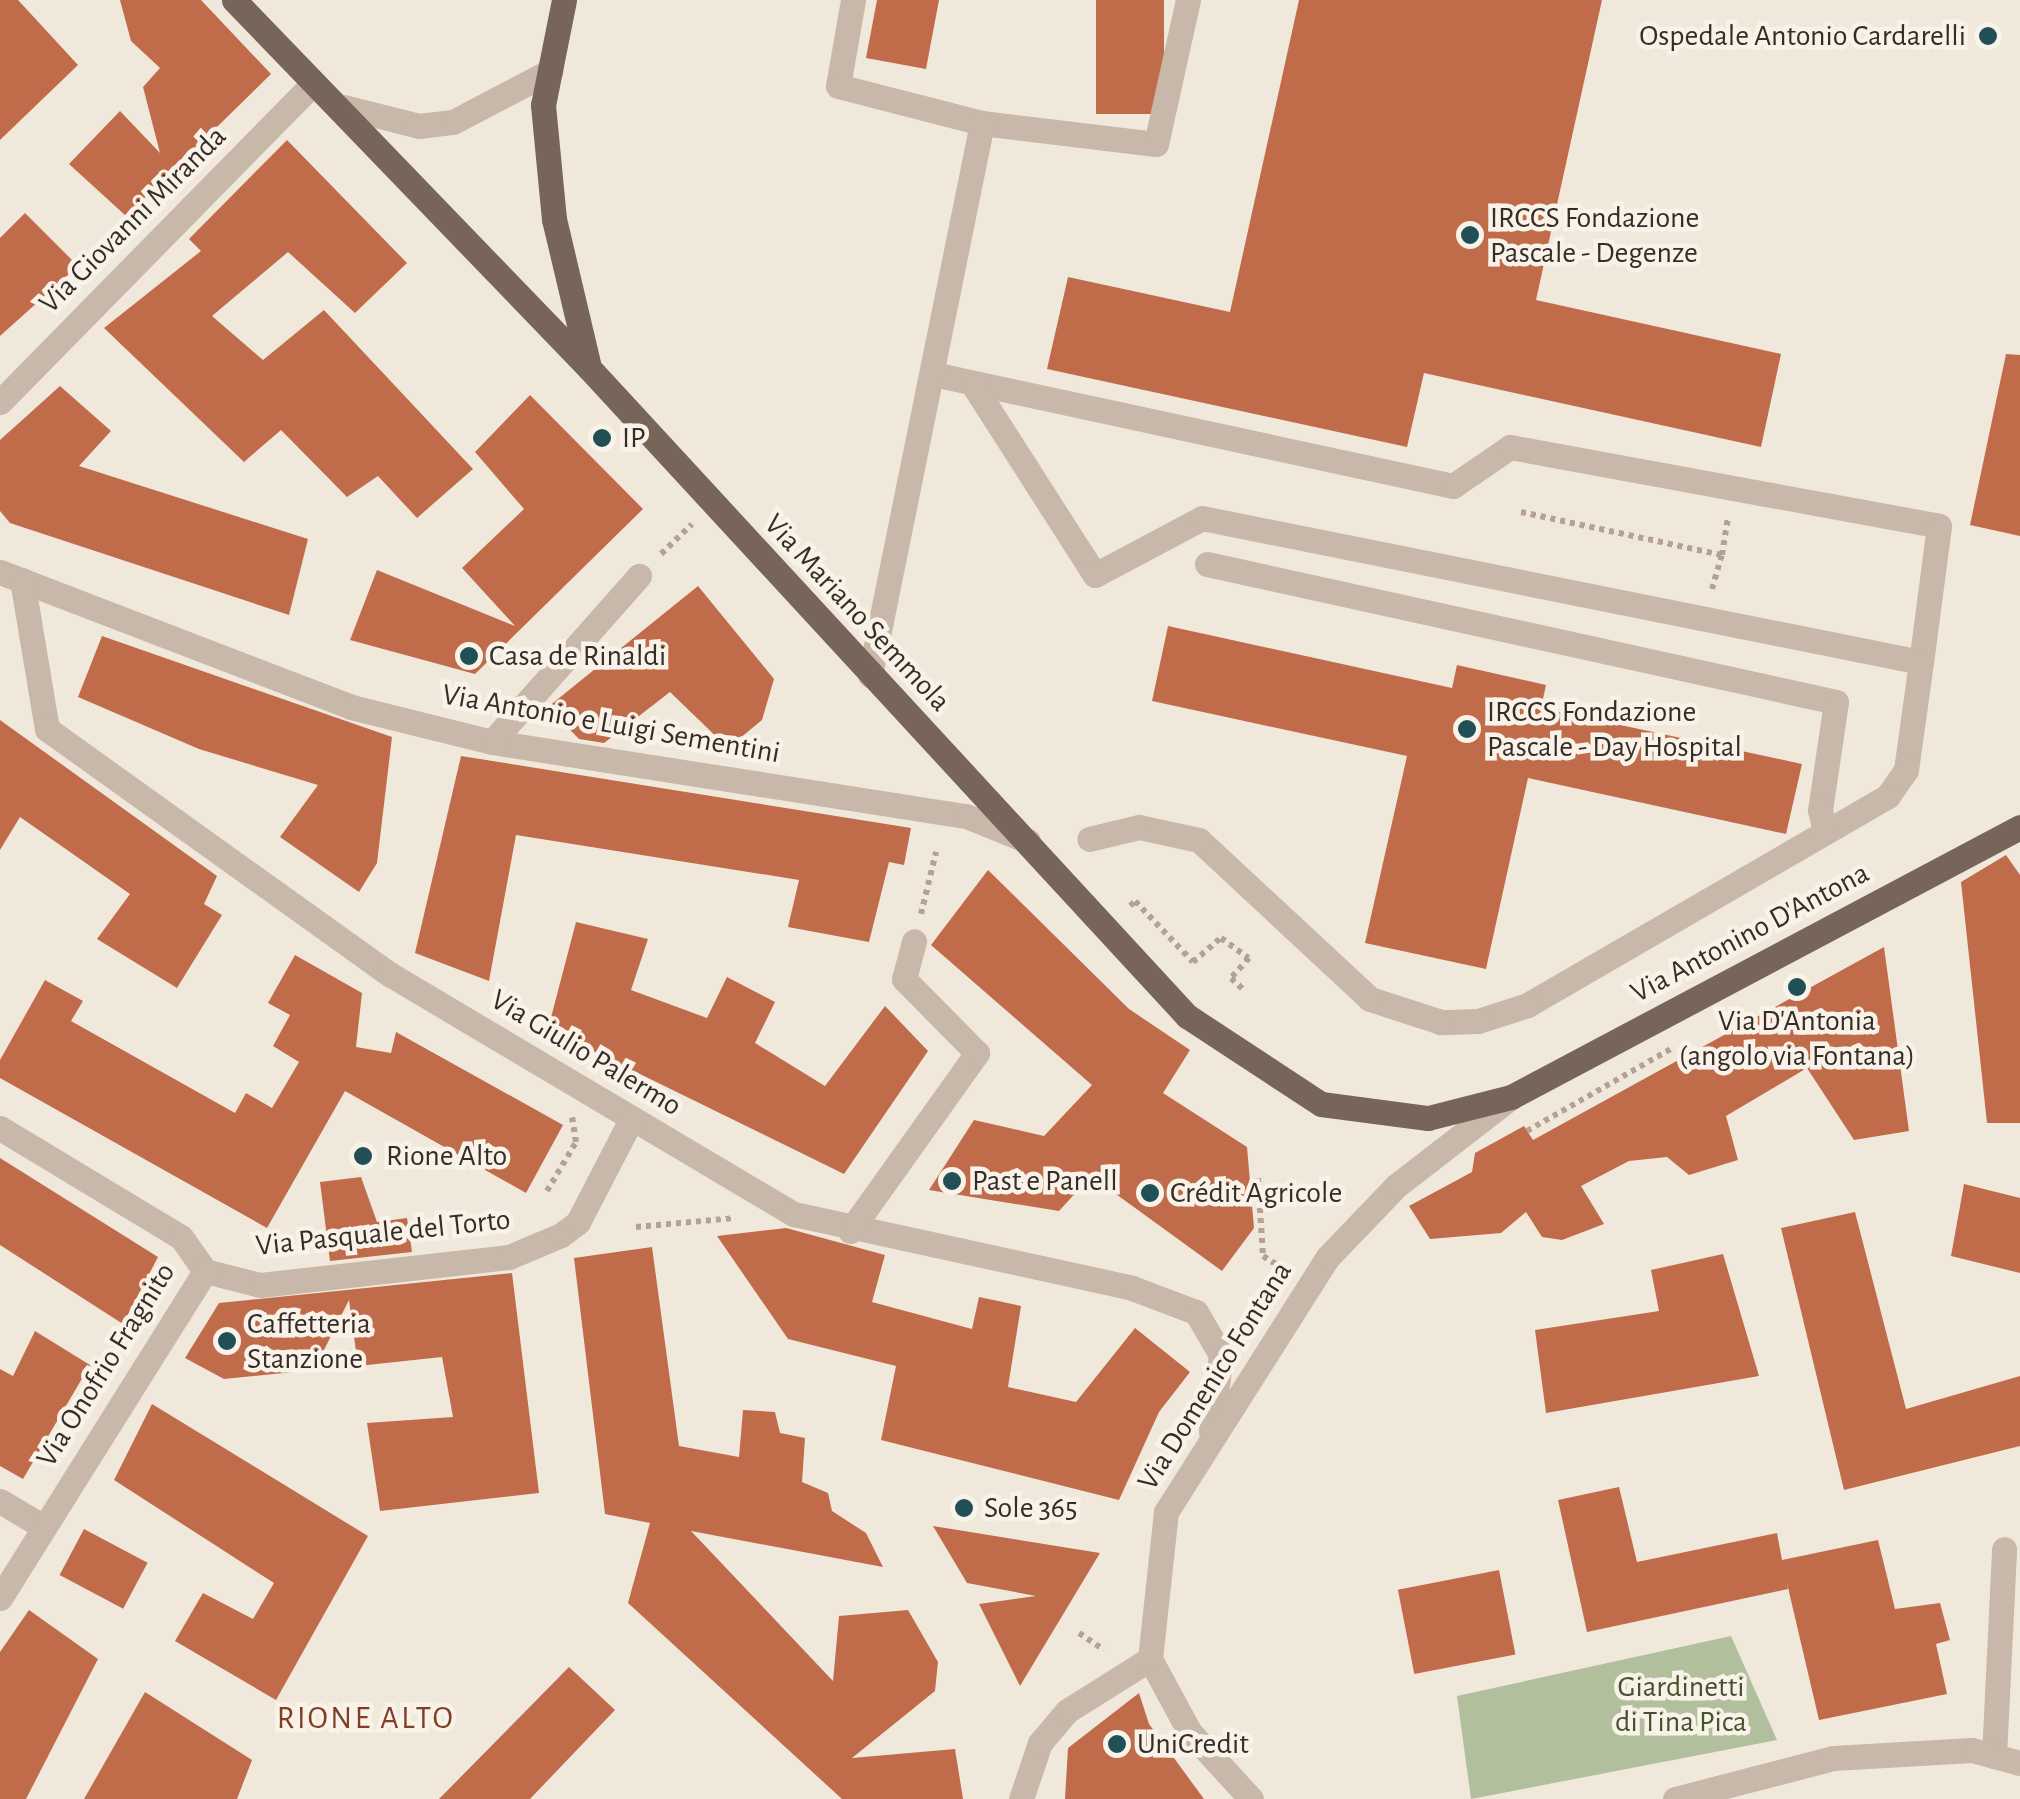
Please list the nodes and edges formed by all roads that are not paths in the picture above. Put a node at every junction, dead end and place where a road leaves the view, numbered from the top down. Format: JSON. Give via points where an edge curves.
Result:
{"nodes":[{"id":1,"x":234,"y":0,"type":"edge"},
{"id":2,"x":564,"y":0,"type":"edge"},
{"id":3,"x":853,"y":0,"type":"edge"},
{"id":4,"x":1188,"y":0,"type":"edge"},
{"id":5,"x":550,"y":72,"type":"junction"},
{"id":6,"x":313,"y":84,"type":"junction"},
{"id":7,"x":344,"y":108,"type":"junction"},
{"id":8,"x":982,"y":123,"type":"junction"},
{"id":9,"x":589,"y":368,"type":"junction"},
{"id":10,"x":932,"y":374,"type":"junction"},
{"id":11,"x":972,"y":383,"type":"junction"},
{"id":12,"x":0,"y":402,"type":"edge"},
{"id":13,"x":1208,"y":564,"type":"dead end"},
{"id":14,"x":11,"y":576,"type":"edge"},
{"id":15,"x":639,"y":576,"type":"road end"},
{"id":16,"x":1922,"y":662,"type":"junction"},
{"id":17,"x":870,"y":675,"type":"junction"},
{"id":18,"x":492,"y":742,"type":"junction"},
{"id":19,"x":2020,"y":827,"type":"edge"},
{"id":20,"x":1825,"y":830,"type":"junction"},
{"id":21,"x":1090,"y":839,"type":"dead end"},
{"id":22,"x":1028,"y":841,"type":"junction"},
{"id":23,"x":914,"y":941,"type":"road end"},
{"id":24,"x":1511,"y":1097,"type":"junction"},
{"id":25,"x":632,"y":1118,"type":"junction"},
{"id":26,"x":0,"y":1128,"type":"edge"},
{"id":27,"x":850,"y":1231,"type":"junction"},
{"id":28,"x":205,"y":1270,"type":"junction"},
{"id":29,"x":1212,"y":1431,"type":"junction"},
{"id":30,"x":0,"y":1501,"type":"edge"},
{"id":31,"x":42,"y":1526,"type":"junction"},
{"id":32,"x":2004,"y":1549,"type":"dead end"},
{"id":33,"x":0,"y":1598,"type":"edge"},
{"id":34,"x":1150,"y":1659,"type":"junction"},
{"id":35,"x":1994,"y":1756,"type":"junction"},
{"id":36,"x":2020,"y":1763,"type":"edge"},
{"id":37,"x":1021,"y":1799,"type":"edge"},
{"id":38,"x":1252,"y":1799,"type":"edge"},
{"id":39,"x":1675,"y":1799,"type":"edge"}],
"edges":[{"from":1,"to":6,"type":"main road","name":"Via Mariano Semmola"},
{"from":2,"to":5,"type":"main road"},
{"from":3,"to":8,"type":"street","via":[[838,86]]},
{"from":4,"to":8,"type":"street","via":[[1156,144]]},
{"from":5,"to":7,"type":"street","via":[[453,122],[419,126]]},
{"from":5,"to":9,"type":"main road","via":[[543,105],[554,219]]},
{"from":6,"to":7,"type":"main road","name":"Via Mariano Semmola"},
{"from":6,"to":12,"type":"street","name":"Via Giovanni Miranda"},
{"from":7,"to":9,"type":"main road","name":"Via Mariano Semmola"},
{"from":8,"to":10,"type":"street"},
{"from":9,"to":17,"type":"main road","name":"Via Mariano Semmola"},
{"from":10,"to":11,"type":"street"},
{"from":10,"to":17,"type":"street"},
{"from":11,"to":16,"type":"street","via":[[1095,575],[1202,518]]},
{"from":11,"to":16,"type":"street","via":[[1453,486],[1510,448],[1939,526]]},
{"from":13,"to":20,"type":"street","via":[[1836,702]]},
{"from":14,"to":18,"type":"street","name":"Via Antonio e Luigi Sementini","via":[[351,706]]},
{"from":14,"to":25,"type":"street","name":"Via Giulio Palermo","via":[[48,729],[391,975]]},
{"from":15,"to":18,"type":"street"},
{"from":16,"to":20,"type":"street","via":[[1906,770],[1888,796]]},
{"from":17,"to":22,"type":"main road","name":"Via Mariano Semmola"},
{"from":18,"to":22,"type":"street","name":"Via Antonio e Luigi Sementini","via":[[966,816]]},
{"from":19,"to":24,"type":"main road","name":"Via Antonino D'Antona"},
{"from":20,"to":21,"type":"street","via":[[1528,1005],[1441,1022],[1370,1000],[1199,840],[1139,827]]},
{"from":22,"to":24,"type":"main road","name":"Via Mariano Semmola","via":[[1187,1016],[1266,1076],[1321,1104],[1374,1116],[1428,1118]]},
{"from":23,"to":27,"type":"street","via":[[904,979],[977,1053]]},
{"from":24,"to":29,"type":"street","name":"Via Domenico Fontana","via":[[1396,1186],[1328,1258]]},
{"from":25,"to":27,"type":"street","name":"Via Giulio Palermo","via":[[794,1214]]},
{"from":25,"to":28,"type":"street","name":"Via Pasquale del Torto","via":[[578,1222],[509,1257],[260,1285]]},
{"from":26,"to":28,"type":"street","via":[[181,1237]]},
{"from":27,"to":29,"type":"street","name":"Via Giulio Palermo","via":[[1132,1288],[1196,1312],[1221,1355]]},
{"from":28,"to":31,"type":"street","name":"Via Onofrio Fragnito"},
{"from":29,"to":34,"type":"street","name":"Via Domenico Fontana","via":[[1156,1545]]},
{"from":30,"to":31,"type":"street"},
{"from":31,"to":33,"type":"street","name":"Via Onofrio Fragnito"},
{"from":32,"to":35,"type":"street"},
{"from":34,"to":37,"type":"street","via":[[1067,1711],[1040,1743]]},
{"from":34,"to":38,"type":"street","via":[[1189,1731]]},
{"from":35,"to":36,"type":"street"},
{"from":35,"to":39,"type":"street","via":[[1833,1758]]}]}
